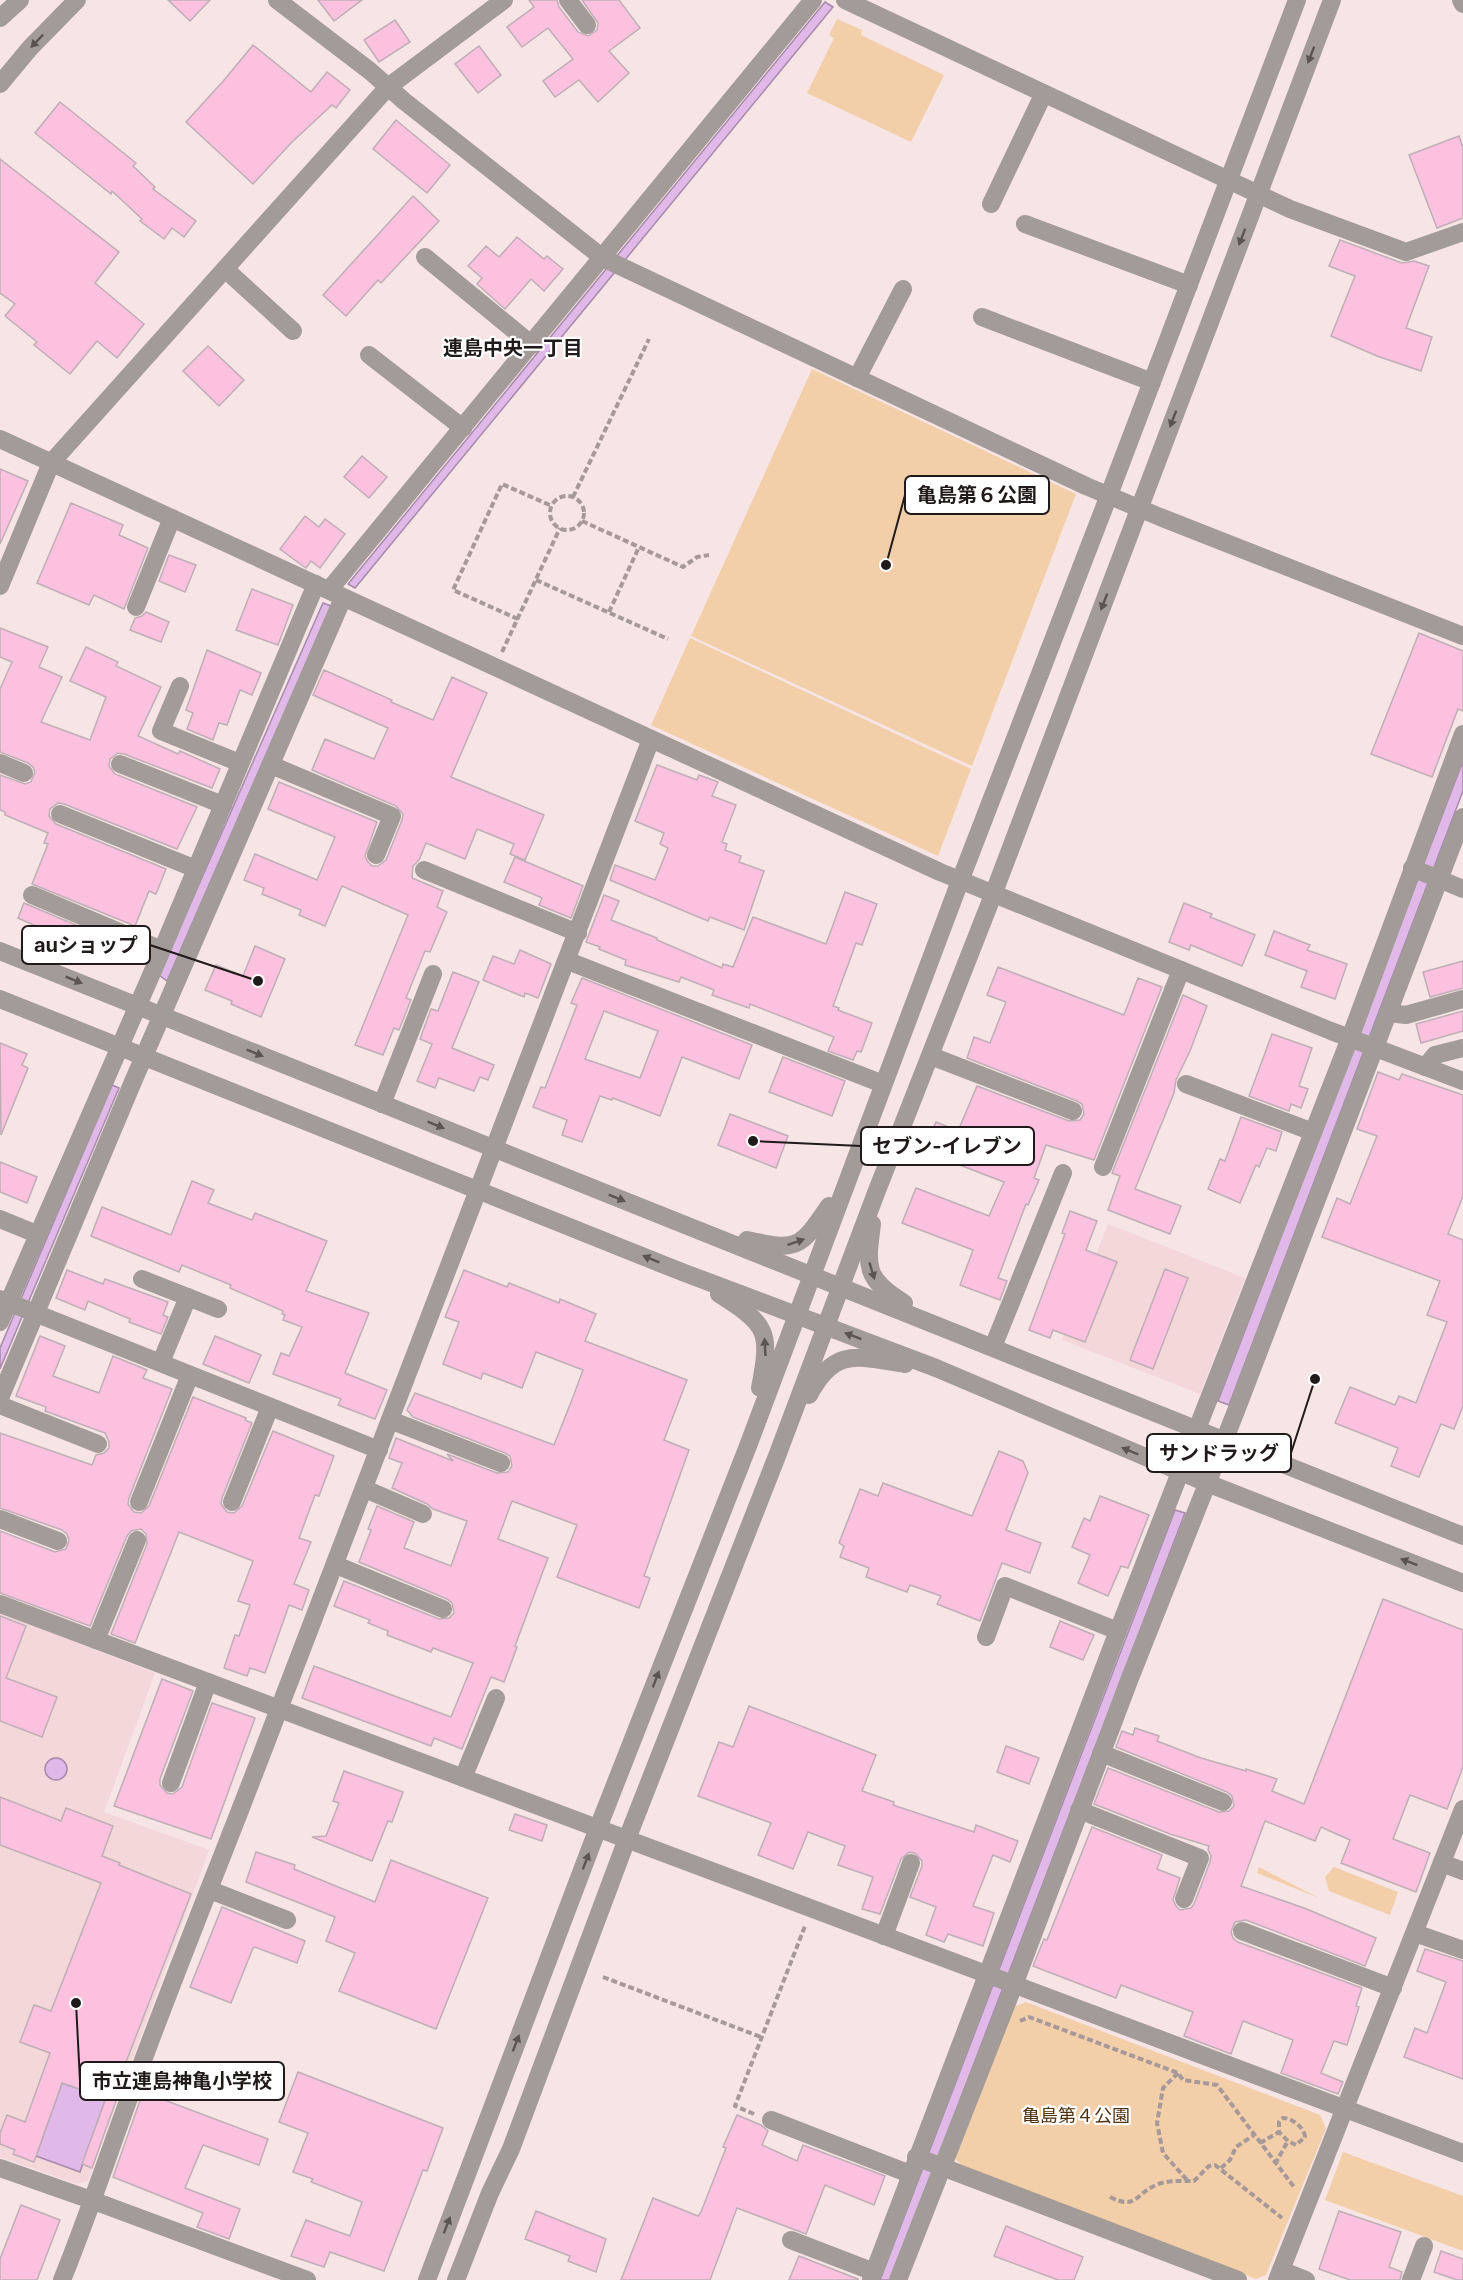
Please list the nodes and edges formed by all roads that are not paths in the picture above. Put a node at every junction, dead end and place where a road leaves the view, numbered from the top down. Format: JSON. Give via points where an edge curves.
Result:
{"nodes":[{"id":1,"x":20,"y":0,"type":"edge"},
{"id":2,"x":77,"y":0,"type":"edge"},
{"id":3,"x":277,"y":0,"type":"edge"},
{"id":4,"x":504,"y":0,"type":"edge"},
{"id":5,"x":568,"y":0,"type":"edge"},
{"id":6,"x":813,"y":0,"type":"edge"},
{"id":7,"x":845,"y":0,"type":"edge"},
{"id":8,"x":1297,"y":0,"type":"edge"},
{"id":9,"x":1332,"y":0,"type":"edge"},
{"id":10,"x":0,"y":18,"type":"edge"},
{"id":11,"x":587,"y":24,"type":"dead end"},
{"id":12,"x":0,"y":84,"type":"edge"},
{"id":13,"x":388,"y":87,"type":"junction"},
{"id":14,"x":1043,"y":95,"type":"junction"},
{"id":15,"x":1228,"y":181,"type":"junction"},
{"id":16,"x":1258,"y":195,"type":"junction"},
{"id":17,"x":991,"y":204,"type":"dead end"},
{"id":18,"x":1025,"y":224,"type":"dead end"},
{"id":19,"x":1463,"y":232,"type":"edge"},
{"id":20,"x":425,"y":257,"type":"dead end"},
{"id":21,"x":604,"y":258,"type":"junction"},
{"id":22,"x":225,"y":268,"type":"junction"},
{"id":23,"x":1189,"y":285,"type":"junction"},
{"id":24,"x":903,"y":289,"type":"dead end"},
{"id":25,"x":982,"y":317,"type":"dead end"},
{"id":26,"x":293,"y":331,"type":"dead end"},
{"id":27,"x":532,"y":345,"type":"junction"},
{"id":28,"x":369,"y":355,"type":"dead end"},
{"id":29,"x":857,"y":378,"type":"junction"},
{"id":30,"x":1152,"y":382,"type":"junction"},
{"id":31,"x":463,"y":428,"type":"junction"},
{"id":32,"x":0,"y":439,"type":"edge"},
{"id":33,"x":51,"y":463,"type":"junction"},
{"id":34,"x":1109,"y":496,"type":"junction"},
{"id":35,"x":1139,"y":508,"type":"junction"},
{"id":36,"x":172,"y":518,"type":"junction"},
{"id":37,"x":0,"y":586,"type":"edge"},
{"id":38,"x":329,"y":591,"type":"junction"},
{"id":39,"x":136,"y":607,"type":"dead end"},
{"id":40,"x":1463,"y":636,"type":"edge"},
{"id":41,"x":180,"y":686,"type":"dead end"},
{"id":42,"x":1463,"y":734,"type":"edge"},
{"id":43,"x":651,"y":740,"type":"junction"},
{"id":44,"x":0,"y":763,"type":"edge"},
{"id":45,"x":240,"y":763,"type":"junction"},
{"id":46,"x":120,"y":764,"type":"dead end"},
{"id":47,"x":272,"y":765,"type":"junction"},
{"id":48,"x":24,"y":772,"type":"dead end"},
{"id":49,"x":223,"y":805,"type":"junction"},
{"id":50,"x":60,"y":814,"type":"dead end"},
{"id":51,"x":1463,"y":817,"type":"edge"},
{"id":52,"x":376,"y":855,"type":"dead end"},
{"id":53,"x":196,"y":869,"type":"junction"},
{"id":54,"x":424,"y":870,"type":"dead end"},
{"id":55,"x":1426,"y":874,"type":"junction"},
{"id":56,"x":960,"y":881,"type":"junction"},
{"id":57,"x":1463,"y":890,"type":"edge"},
{"id":58,"x":32,"y":895,"type":"dead end"},
{"id":59,"x":993,"y":895,"type":"junction"},
{"id":60,"x":578,"y":933,"type":"junction"},
{"id":61,"x":162,"y":950,"type":"junction"},
{"id":62,"x":0,"y":951,"type":"edge"},
{"id":63,"x":568,"y":961,"type":"junction"},
{"id":64,"x":1181,"y":970,"type":"junction"},
{"id":65,"x":433,"y":974,"type":"dead end"},
{"id":66,"x":0,"y":999,"type":"edge"},
{"id":67,"x":1463,"y":999,"type":"edge"},
{"id":68,"x":138,"y":1006,"type":"junction"},
{"id":69,"x":1389,"y":1013,"type":"junction"},
{"id":70,"x":162,"y":1015,"type":"junction"},
{"id":71,"x":1362,"y":1042,"type":"junction"},
{"id":72,"x":120,"y":1047,"type":"junction"},
{"id":73,"x":1463,"y":1048,"type":"edge"},
{"id":74,"x":931,"y":1056,"type":"junction"},
{"id":75,"x":144,"y":1057,"type":"junction"},
{"id":76,"x":1425,"y":1067,"type":"junction"},
{"id":77,"x":1463,"y":1081,"type":"edge"},
{"id":78,"x":1186,"y":1083,"type":"dead end"},
{"id":79,"x":883,"y":1084,"type":"junction"},
{"id":80,"x":382,"y":1104,"type":"junction"},
{"id":81,"x":1073,"y":1111,"type":"dead end"},
{"id":82,"x":1313,"y":1132,"type":"junction"},
{"id":83,"x":494,"y":1149,"type":"junction"},
{"id":84,"x":1103,"y":1167,"type":"dead end"},
{"id":85,"x":1063,"y":1173,"type":"dead end"},
{"id":86,"x":846,"y":1181,"type":"junction"},
{"id":87,"x":479,"y":1190,"type":"junction"},
{"id":88,"x":876,"y":1193,"type":"junction"},
{"id":89,"x":0,"y":1219,"type":"edge"},
{"id":90,"x":698,"y":1230,"type":"junction"},
{"id":91,"x":39,"y":1235,"type":"junction"},
{"id":92,"x":682,"y":1272,"type":"junction"},
{"id":93,"x":811,"y":1275,"type":"junction"},
{"id":94,"x":142,"y":1279,"type":"dead end"},
{"id":95,"x":841,"y":1287,"type":"junction"},
{"id":96,"x":188,"y":1297,"type":"junction"},
{"id":97,"x":18,"y":1305,"type":"edge"},
{"id":98,"x":218,"y":1309,"type":"dead end"},
{"id":99,"x":796,"y":1315,"type":"junction"},
{"id":100,"x":0,"y":1322,"type":"edge"},
{"id":101,"x":826,"y":1326,"type":"junction"},
{"id":102,"x":948,"y":1329,"type":"junction"},
{"id":103,"x":993,"y":1347,"type":"junction"},
{"id":104,"x":161,"y":1362,"type":"junction"},
{"id":105,"x":936,"y":1368,"type":"junction"},
{"id":106,"x":190,"y":1375,"type":"junction"},
{"id":107,"x":0,"y":1398,"type":"edge"},
{"id":108,"x":0,"y":1405,"type":"edge"},
{"id":109,"x":270,"y":1407,"type":"junction"},
{"id":110,"x":390,"y":1420,"type":"junction"},
{"id":111,"x":1197,"y":1429,"type":"junction"},
{"id":112,"x":1225,"y":1440,"type":"junction"},
{"id":113,"x":98,"y":1444,"type":"dead end"},
{"id":114,"x":748,"y":1446,"type":"junction"},
{"id":115,"x":379,"y":1450,"type":"junction"},
{"id":116,"x":777,"y":1456,"type":"junction"},
{"id":117,"x":501,"y":1463,"type":"dead end"},
{"id":118,"x":1180,"y":1472,"type":"junction"},
{"id":119,"x":1207,"y":1483,"type":"junction"},
{"id":120,"x":365,"y":1489,"type":"junction"},
{"id":121,"x":140,"y":1502,"type":"dead end"},
{"id":122,"x":232,"y":1502,"type":"dead end"},
{"id":123,"x":423,"y":1514,"type":"dead end"},
{"id":124,"x":0,"y":1518,"type":"edge"},
{"id":125,"x":1463,"y":1536,"type":"edge"},
{"id":126,"x":137,"y":1540,"type":"dead end"},
{"id":127,"x":58,"y":1541,"type":"dead end"},
{"id":128,"x":336,"y":1565,"type":"junction"},
{"id":129,"x":1463,"y":1583,"type":"edge"},
{"id":130,"x":0,"y":1604,"type":"edge"},
{"id":131,"x":443,"y":1609,"type":"dead end"},
{"id":132,"x":1118,"y":1631,"type":"junction"},
{"id":133,"x":986,"y":1637,"type":"dead end"},
{"id":134,"x":96,"y":1640,"type":"junction"},
{"id":135,"x":208,"y":1682,"type":"junction"},
{"id":136,"x":496,"y":1698,"type":"dead end"},
{"id":137,"x":279,"y":1709,"type":"junction"},
{"id":138,"x":1101,"y":1753,"type":"junction"},
{"id":139,"x":463,"y":1778,"type":"junction"},
{"id":140,"x":171,"y":1783,"type":"dead end"},
{"id":141,"x":1223,"y":1802,"type":"dead end"},
{"id":142,"x":1463,"y":1809,"type":"edge"},
{"id":143,"x":1079,"y":1810,"type":"junction"},
{"id":144,"x":598,"y":1828,"type":"junction"},
{"id":145,"x":627,"y":1839,"type":"junction"},
{"id":146,"x":911,"y":1863,"type":"dead end"},
{"id":147,"x":1442,"y":1863,"type":"junction"},
{"id":148,"x":1463,"y":1871,"type":"edge"},
{"id":149,"x":210,"y":1890,"type":"junction"},
{"id":150,"x":1184,"y":1899,"type":"dead end"},
{"id":151,"x":287,"y":1920,"type":"dead end"},
{"id":152,"x":1242,"y":1931,"type":"dead end"},
{"id":153,"x":1415,"y":1933,"type":"junction"},
{"id":154,"x":884,"y":1936,"type":"junction"},
{"id":155,"x":1463,"y":1950,"type":"edge"},
{"id":156,"x":1001,"y":1980,"type":"junction"},
{"id":157,"x":1393,"y":1988,"type":"junction"},
{"id":158,"x":1345,"y":2109,"type":"junction"},
{"id":159,"x":771,"y":2120,"type":"road end"},
{"id":160,"x":1463,"y":2153,"type":"edge"},
{"id":161,"x":930,"y":2162,"type":"junction"},
{"id":162,"x":0,"y":2168,"type":"edge"},
{"id":163,"x":910,"y":2174,"type":"junction"},
{"id":164,"x":94,"y":2201,"type":"junction"},
{"id":165,"x":791,"y":2240,"type":"dead end"},
{"id":166,"x":1424,"y":2246,"type":"dead end"},
{"id":167,"x":1279,"y":2275,"type":"edge"},
{"id":168,"x":872,"y":2276,"type":"edge"},
{"id":169,"x":62,"y":2280,"type":"edge"},
{"id":170,"x":307,"y":2280,"type":"edge"},
{"id":171,"x":427,"y":2280,"type":"edge"},
{"id":172,"x":456,"y":2280,"type":"edge"},
{"id":173,"x":898,"y":2280,"type":"edge"},
{"id":174,"x":1238,"y":2280,"type":"edge"},
{"id":175,"x":1306,"y":2280,"type":"edge"},
{"id":176,"x":1411,"y":2280,"type":"edge"}],
"edges":[{"from":1,"to":10,"type":"street"},
{"from":2,"to":12,"type":"street","one_way":true},
{"from":3,"to":13,"type":"street"},
{"from":4,"to":13,"type":"street"},
{"from":5,"to":11,"type":"street"},
{"from":6,"to":21,"type":"street"},
{"from":7,"to":14,"type":"street"},
{"from":8,"to":15,"type":"street"},
{"from":9,"to":16,"type":"street","one_way":true},
{"from":13,"to":21,"type":"street"},
{"from":13,"to":22,"type":"street"},
{"from":14,"to":15,"type":"street"},
{"from":14,"to":17,"type":"street"},
{"from":15,"to":16,"type":"street"},
{"from":15,"to":23,"type":"street"},
{"from":16,"to":19,"type":"street","via":[[1406,252]]},
{"from":16,"to":35,"type":"street","one_way":true},
{"from":18,"to":23,"type":"street"},
{"from":20,"to":27,"type":"street"},
{"from":21,"to":27,"type":"street"},
{"from":21,"to":29,"type":"street"},
{"from":22,"to":26,"type":"street"},
{"from":22,"to":33,"type":"street"},
{"from":23,"to":30,"type":"street"},
{"from":24,"to":29,"type":"street"},
{"from":25,"to":30,"type":"street"},
{"from":27,"to":31,"type":"street"},
{"from":28,"to":31,"type":"street"},
{"from":29,"to":34,"type":"street"},
{"from":30,"to":34,"type":"street"},
{"from":31,"to":38,"type":"street"},
{"from":32,"to":33,"type":"street"},
{"from":33,"to":36,"type":"street"},
{"from":33,"to":37,"type":"street"},
{"from":34,"to":35,"type":"street"},
{"from":34,"to":56,"type":"street"},
{"from":35,"to":40,"type":"street"},
{"from":35,"to":59,"type":"street","one_way":true},
{"from":36,"to":38,"type":"street"},
{"from":36,"to":39,"type":"street"},
{"from":38,"to":43,"type":"street"},
{"from":38,"to":45,"type":"street"},
{"from":38,"to":47,"type":"street"},
{"from":41,"to":45,"type":"street","via":[[161,731]]},
{"from":42,"to":55,"type":"street"},
{"from":43,"to":56,"type":"street"},
{"from":43,"to":60,"type":"street"},
{"from":44,"to":48,"type":"street"},
{"from":45,"to":49,"type":"street"},
{"from":46,"to":49,"type":"street"},
{"from":47,"to":52,"type":"street","via":[[392,816]]},
{"from":47,"to":70,"type":"street"},
{"from":49,"to":53,"type":"street"},
{"from":50,"to":53,"type":"street"},
{"from":51,"to":55,"type":"street"},
{"from":53,"to":61,"type":"street"},
{"from":54,"to":60,"type":"street"},
{"from":55,"to":57,"type":"street"},
{"from":55,"to":69,"type":"street"},
{"from":55,"to":71,"type":"street"},
{"from":56,"to":59,"type":"street"},
{"from":56,"to":79,"type":"street"},
{"from":58,"to":61,"type":"street"},
{"from":59,"to":64,"type":"street"},
{"from":59,"to":74,"type":"street"},
{"from":60,"to":63,"type":"street"},
{"from":61,"to":68,"type":"street"},
{"from":62,"to":68,"type":"street","one_way":true},
{"from":63,"to":79,"type":"street"},
{"from":63,"to":83,"type":"street"},
{"from":64,"to":71,"type":"street"},
{"from":64,"to":84,"type":"street"},
{"from":65,"to":80,"type":"street"},
{"from":66,"to":72,"type":"street"},
{"from":67,"to":69,"type":"street","via":[[1406,1015]]},
{"from":68,"to":70,"type":"street"},
{"from":68,"to":72,"type":"street"},
{"from":69,"to":71,"type":"street"},
{"from":70,"to":75,"type":"street"},
{"from":70,"to":80,"type":"street","one_way":true},
{"from":71,"to":76,"type":"street"},
{"from":71,"to":82,"type":"street"},
{"from":71,"to":112,"type":"street"},
{"from":72,"to":75,"type":"street"},
{"from":72,"to":91,"type":"street"},
{"from":73,"to":76,"type":"street","via":[[1435,1055]]},
{"from":74,"to":81,"type":"street"},
{"from":74,"to":88,"type":"street"},
{"from":75,"to":87,"type":"street"},
{"from":75,"to":97,"type":"street"},
{"from":76,"to":77,"type":"street"},
{"from":78,"to":82,"type":"street"},
{"from":79,"to":86,"type":"street"},
{"from":80,"to":83,"type":"street","one_way":true},
{"from":82,"to":111,"type":"street"},
{"from":83,"to":87,"type":"street"},
{"from":83,"to":90,"type":"street","one_way":true},
{"from":85,"to":103,"type":"street"},
{"from":90,"to":86,"type":"street","one_way":true,"via":[[779,1247],[800,1242],[810,1235]]},
{"from":86,"to":93,"type":"street"},
{"from":92,"to":87,"type":"street","one_way":true},
{"from":87,"to":110,"type":"street"},
{"from":88,"to":95,"type":"street"},
{"from":88,"to":102,"type":"street","one_way":true,"via":[[868,1256],[873,1278],[884,1290]]},
{"from":89,"to":91,"type":"street"},
{"from":90,"to":93,"type":"street"},
{"from":91,"to":97,"type":"street"},
{"from":92,"to":99,"type":"street"},
{"from":114,"to":92,"type":"street","one_way":true,"via":[[765,1361],[763,1330],[750,1314]]},
{"from":93,"to":95,"type":"street"},
{"from":93,"to":99,"type":"street"},
{"from":94,"to":96,"type":"street"},
{"from":95,"to":101,"type":"street"},
{"from":95,"to":102,"type":"street"},
{"from":96,"to":98,"type":"street"},
{"from":96,"to":104,"type":"street"},
{"from":97,"to":100,"type":"street"},
{"from":97,"to":104,"type":"street"},
{"from":97,"to":107,"type":"street"},
{"from":99,"to":101,"type":"street"},
{"from":99,"to":114,"type":"street"},
{"from":105,"to":101,"type":"street","one_way":true},
{"from":101,"to":116,"type":"street"},
{"from":102,"to":103,"type":"street"},
{"from":103,"to":111,"type":"street"},
{"from":104,"to":106,"type":"street"},
{"from":105,"to":116,"type":"street","via":[[862,1358],[839,1360],[813,1386]]},
{"from":118,"to":105,"type":"street","one_way":true},
{"from":106,"to":109,"type":"street"},
{"from":106,"to":121,"type":"street"},
{"from":108,"to":113,"type":"street"},
{"from":109,"to":115,"type":"street"},
{"from":109,"to":122,"type":"street"},
{"from":110,"to":115,"type":"street"},
{"from":110,"to":117,"type":"street"},
{"from":111,"to":112,"type":"street"},
{"from":111,"to":118,"type":"street"},
{"from":112,"to":119,"type":"street"},
{"from":112,"to":125,"type":"street"},
{"from":144,"to":114,"type":"street","one_way":true},
{"from":115,"to":120,"type":"street"},
{"from":116,"to":145,"type":"street"},
{"from":118,"to":119,"type":"street"},
{"from":118,"to":132,"type":"street"},
{"from":129,"to":119,"type":"street","one_way":true},
{"from":119,"to":138,"type":"street"},
{"from":120,"to":123,"type":"street"},
{"from":120,"to":128,"type":"street"},
{"from":124,"to":127,"type":"street"},
{"from":126,"to":134,"type":"street"},
{"from":128,"to":131,"type":"street"},
{"from":128,"to":137,"type":"street"},
{"from":130,"to":134,"type":"street"},
{"from":132,"to":133,"type":"street","via":[[1005,1586]]},
{"from":132,"to":156,"type":"street"},
{"from":134,"to":135,"type":"street"},
{"from":135,"to":137,"type":"street"},
{"from":135,"to":140,"type":"street"},
{"from":136,"to":139,"type":"street"},
{"from":137,"to":139,"type":"street"},
{"from":137,"to":149,"type":"street"},
{"from":138,"to":141,"type":"street"},
{"from":138,"to":143,"type":"street"},
{"from":139,"to":144,"type":"street"},
{"from":142,"to":147,"type":"street"},
{"from":143,"to":150,"type":"street","via":[[1200,1858]]},
{"from":143,"to":156,"type":"street"},
{"from":144,"to":145,"type":"street"},
{"from":171,"to":144,"type":"street","one_way":true},
{"from":145,"to":154,"type":"street"},
{"from":145,"to":172,"type":"street","via":[[511,2149]]},
{"from":146,"to":154,"type":"street"},
{"from":147,"to":148,"type":"street"},
{"from":147,"to":153,"type":"street"},
{"from":149,"to":151,"type":"street"},
{"from":149,"to":164,"type":"street","via":[[128,2100]]},
{"from":152,"to":157,"type":"street"},
{"from":153,"to":155,"type":"street"},
{"from":153,"to":157,"type":"street"},
{"from":154,"to":156,"type":"street"},
{"from":156,"to":158,"type":"street"},
{"from":156,"to":161,"type":"street"},
{"from":156,"to":161,"type":"street"},
{"from":157,"to":158,"type":"street"},
{"from":158,"to":160,"type":"street"},
{"from":158,"to":167,"type":"street"},
{"from":159,"to":163,"type":"street"},
{"from":161,"to":163,"type":"street"},
{"from":161,"to":173,"type":"street"},
{"from":161,"to":174,"type":"street"},
{"from":162,"to":164,"type":"street"},
{"from":163,"to":168,"type":"street"},
{"from":164,"to":169,"type":"street"},
{"from":164,"to":170,"type":"street"},
{"from":165,"to":168,"type":"street"},
{"from":166,"to":176,"type":"street"},
{"from":167,"to":175,"type":"street"}]}
